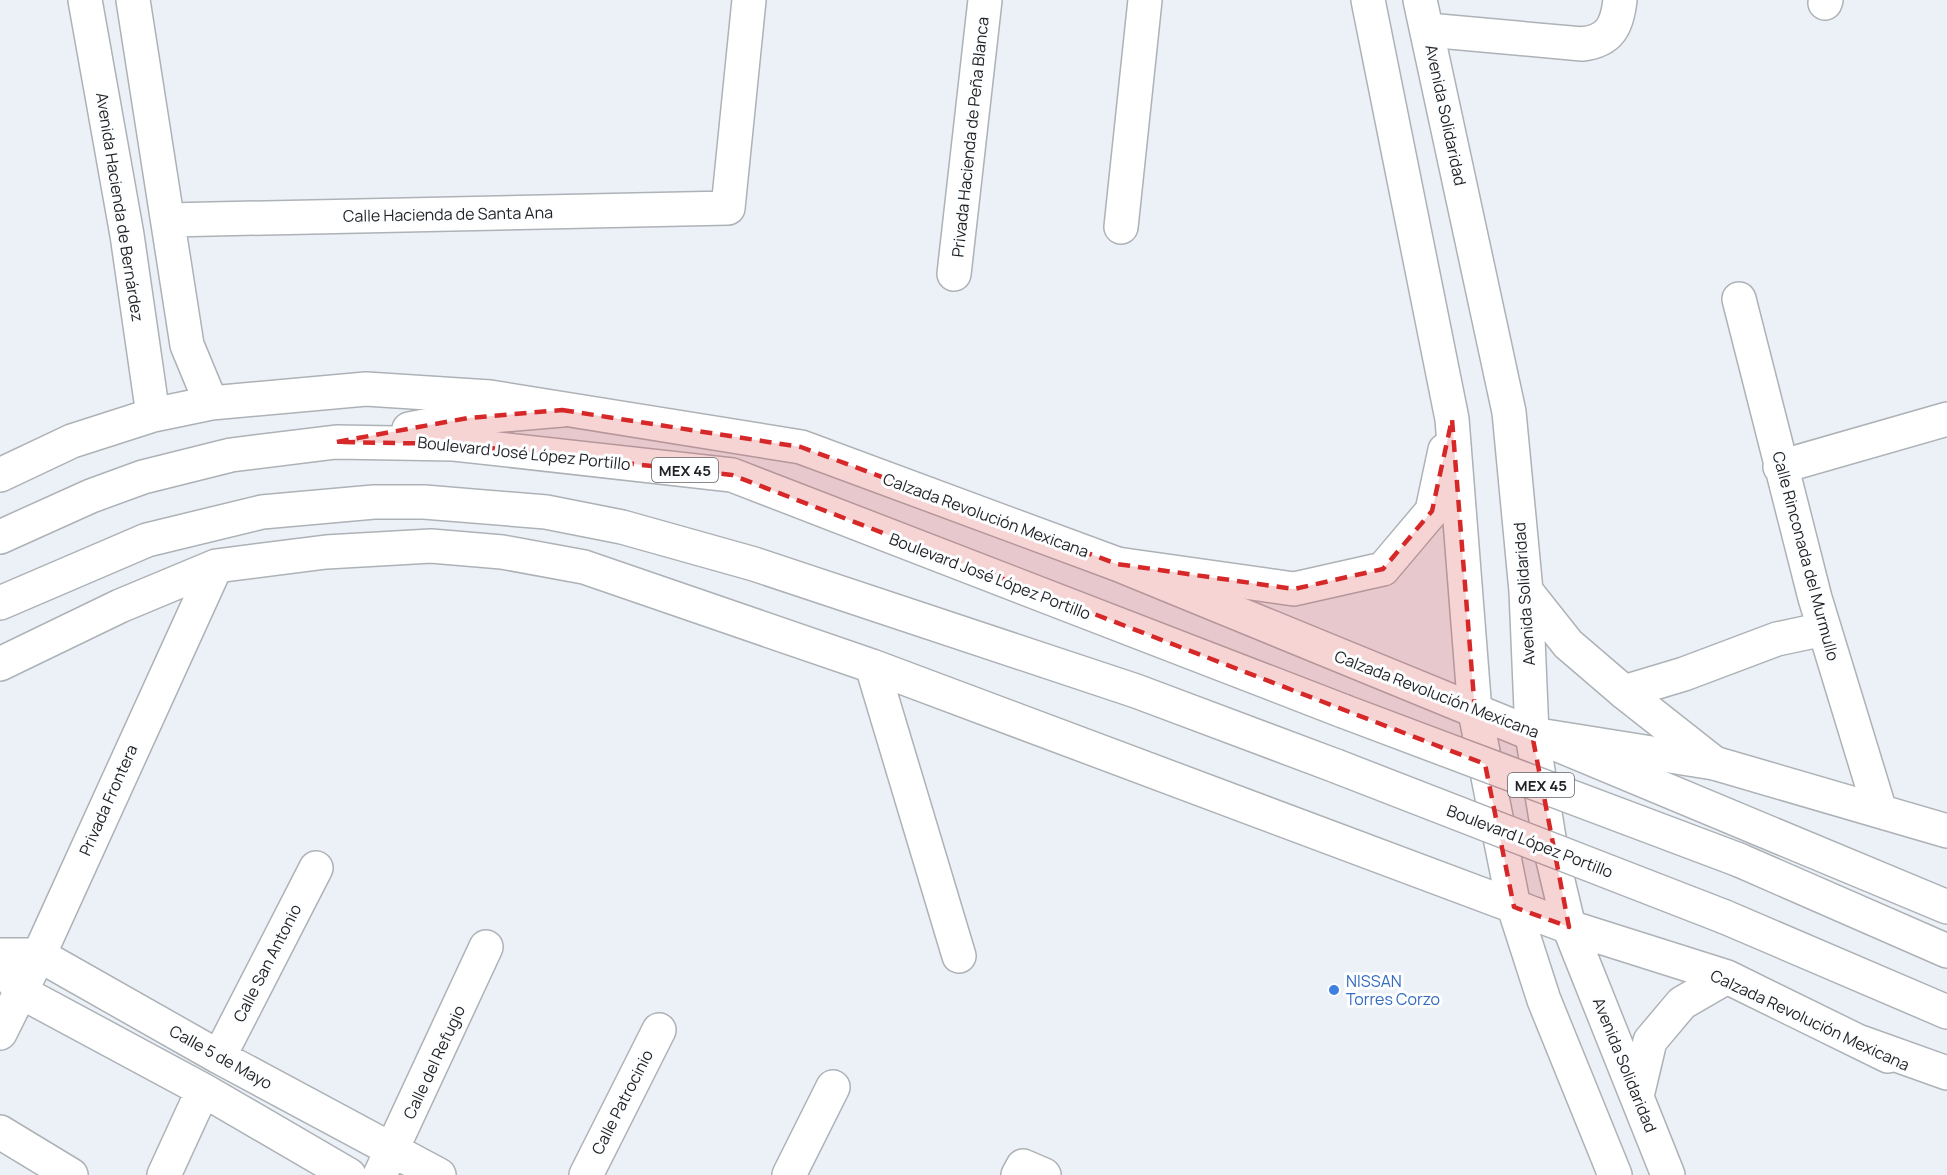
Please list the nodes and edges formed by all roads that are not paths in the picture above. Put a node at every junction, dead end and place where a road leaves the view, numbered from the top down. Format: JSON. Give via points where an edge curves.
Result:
{"nodes":[{"id":1,"x":85,"y":0,"type":"edge"},
{"id":2,"x":133,"y":0,"type":"edge"},
{"id":3,"x":749,"y":0,"type":"edge"},
{"id":4,"x":985,"y":0,"type":"edge"},
{"id":5,"x":1145,"y":0,"type":"edge"},
{"id":6,"x":1368,"y":0,"type":"edge"},
{"id":7,"x":1620,"y":0,"type":"edge"},
{"id":8,"x":1424,"y":15,"type":"edge"},
{"id":9,"x":168,"y":220,"type":"junction"},
{"id":10,"x":1121,"y":227,"type":"dead end"},
{"id":11,"x":954,"y":274,"type":"dead end"},
{"id":12,"x":1739,"y":299,"type":"dead end"},
{"id":13,"x":212,"y":403,"type":"junction"},
{"id":14,"x":562,"y":410,"type":"junction"},
{"id":15,"x":153,"y":415,"type":"junction"},
{"id":16,"x":1452,"y":419,"type":"junction"},
{"id":17,"x":1947,"y":419,"type":"edge"},
{"id":18,"x":336,"y":442,"type":"junction"},
{"id":19,"x":1780,"y":467,"type":"junction"},
{"id":20,"x":0,"y":474,"type":"edge"},
{"id":21,"x":0,"y":537,"type":"edge"},
{"id":22,"x":1117,"y":564,"type":"junction"},
{"id":23,"x":216,"y":566,"type":"junction"},
{"id":24,"x":1526,"y":591,"type":"junction"},
{"id":25,"x":0,"y":603,"type":"edge"},
{"id":26,"x":1824,"y":629,"type":"junction"},
{"id":27,"x":0,"y":664,"type":"edge"},
{"id":28,"x":872,"y":666,"type":"junction"},
{"id":29,"x":1624,"y":692,"type":"junction"},
{"id":30,"x":1475,"y":712,"type":"junction"},
{"id":31,"x":1532,"y":734,"type":"junction"},
{"id":32,"x":1714,"y":763,"type":"junction"},
{"id":33,"x":1880,"y":811,"type":"junction"},
{"id":34,"x":1947,"y":831,"type":"edge"},
{"id":35,"x":316,"y":868,"type":"dead end"},
{"id":36,"x":1514,"y":907,"type":"junction"},
{"id":37,"x":1947,"y":907,"type":"edge"},
{"id":38,"x":1569,"y":927,"type":"junction"},
{"id":39,"x":486,"y":947,"type":"dead end"},
{"id":40,"x":1947,"y":951,"type":"edge"},
{"id":41,"x":0,"y":955,"type":"edge"},
{"id":42,"x":39,"y":955,"type":"junction"},
{"id":43,"x":959,"y":956,"type":"dead end"},
{"id":44,"x":0,"y":963,"type":"edge"},
{"id":45,"x":1727,"y":977,"type":"junction"},
{"id":46,"x":21,"y":992,"type":"junction"},
{"id":47,"x":1947,"y":1012,"type":"edge"},
{"id":48,"x":659,"y":1030,"type":"dead end"},
{"id":49,"x":0,"y":1033,"type":"edge"},
{"id":50,"x":1863,"y":1043,"type":"junction"},
{"id":51,"x":219,"y":1057,"type":"junction"},
{"id":52,"x":1947,"y":1073,"type":"edge"},
{"id":53,"x":1947,"y":1085,"type":"edge"},
{"id":54,"x":833,"y":1087,"type":"dead end"},
{"id":55,"x":203,"y":1090,"type":"junction"},
{"id":56,"x":1637,"y":1096,"type":"junction"},
{"id":57,"x":0,"y":1132,"type":"edge"},
{"id":58,"x":387,"y":1162,"type":"edge"},
{"id":59,"x":71,"y":1175,"type":"edge"},
{"id":60,"x":164,"y":1175,"type":"edge"},
{"id":61,"x":349,"y":1175,"type":"edge"},
{"id":62,"x":439,"y":1175,"type":"edge"},
{"id":63,"x":586,"y":1175,"type":"edge"},
{"id":64,"x":789,"y":1175,"type":"edge"},
{"id":65,"x":1615,"y":1175,"type":"edge"},
{"id":66,"x":1668,"y":1175,"type":"edge"}],
"edges":[{"from":1,"to":15,"type":"street","name":"Avenida Hacienda de Bernárdez","via":[[127,235]]},
{"from":2,"to":9,"type":"street"},
{"from":3,"to":9,"type":"street","name":"Calle Hacienda de Santa Ana","via":[[728,208]]},
{"from":4,"to":11,"type":"street","name":"Privada Hacienda de Peña Blanca"},
{"from":5,"to":10,"type":"street"},
{"from":6,"to":16,"type":"street"},
{"from":7,"to":8,"type":"street","via":[[1617,23],[1597,42],[1582,44]]},
{"from":8,"to":24,"type":"street","name":"Avenida Solidaridad","via":[[1509,412]]},
{"from":9,"to":13,"type":"street","via":[[187,345]]},
{"from":12,"to":19,"type":"street","name":"Calle Rinconada del Murmullo"},
{"from":13,"to":14,"type":"street","name":"Calzada Revolución Mexicana","via":[[366,389],[490,397]]},
{"from":13,"to":15,"type":"street","name":"Calzada Revolución Mexicana"},
{"from":14,"to":18,"type":"street","via":[[468,418]]},
{"from":14,"to":22,"type":"street","name":"Calzada Revolución Mexicana","via":[[801,447]]},
{"from":15,"to":20,"type":"street","name":"Calzada Revolución Mexicana","via":[[72,441]]},
{"from":16,"to":22,"type":"street","via":[[1432,511],[1383,569],[1294,590]]},
{"from":16,"to":30,"type":"street"},
{"from":17,"to":19,"type":"street"},
{"from":18,"to":21,"type":"street","name":"Boulevard José López Portillo","number":"MEX 45","via":[[231,455],[143,477]]},
{"from":18,"to":40,"type":"street","name":"Boulevard José López Portillo","number":"MEX 45","bridge":true,"via":[[454,444],[732,475],[1739,860]]},
{"from":19,"to":26,"type":"street","name":"Calle Rinconada del Murmullo"},
{"from":22,"to":30,"type":"street","name":"Calzada Revolución Mexicana"},
{"from":23,"to":27,"type":"street","name":"Calzada Revolución Mexicana","via":[[120,606]]},
{"from":23,"to":28,"type":"street","name":"Calzada Revolución Mexicana","via":[[326,552],[430,546],[502,552],[584,567]]},
{"from":23,"to":42,"type":"street","name":"Privada Frontera"},
{"from":24,"to":29,"type":"street","via":[[1568,644]]},
{"from":24,"to":31,"type":"street","name":"Avenida Solidaridad"},
{"from":25,"to":47,"type":"street","name":"Boulevard López Portillo","bridge":true,"via":[[147,540],[262,512],[424,502],[546,512],[622,527],[754,564],[1136,691],[1725,917]]},
{"from":26,"to":29,"type":"street","via":[[1777,639]]},
{"from":26,"to":33,"type":"street","name":"Calle Rinconada del Murmullo"},
{"from":28,"to":36,"type":"street","name":"Calzada Revolución Mexicana"},
{"from":28,"to":43,"type":"street"},
{"from":29,"to":32,"type":"street"},
{"from":30,"to":31,"type":"street","name":"Calzada Revolución Mexicana"},
{"from":30,"to":36,"type":"street"},
{"from":31,"to":32,"type":"street","name":"Calzada Revolución Mexicana"},
{"from":31,"to":37,"type":"street"},
{"from":31,"to":38,"type":"street","name":"Avenida Solidaridad","via":[[1552,856]]},
{"from":32,"to":33,"type":"street","name":"Calzada Revolución Mexicana"},
{"from":33,"to":34,"type":"street","name":"Calzada Revolución Mexicana"},
{"from":35,"to":51,"type":"street","name":"Calle San Antonio"},
{"from":36,"to":38,"type":"street","name":"Calzada Revolución Mexicana"},
{"from":36,"to":65,"type":"street","via":[[1544,1000]]},
{"from":38,"to":45,"type":"street","name":"Calzada Revolución Mexicana"},
{"from":38,"to":56,"type":"street","name":"Avenida Solidaridad"},
{"from":39,"to":58,"type":"street","name":"Calle del Refugio"},
{"from":41,"to":42,"type":"street","name":"Calle 5 de Mayo"},
{"from":42,"to":46,"type":"street","name":"Privada Frontera"},
{"from":42,"to":51,"type":"street","name":"Calle 5 de Mayo"},
{"from":44,"to":46,"type":"street"},
{"from":45,"to":50,"type":"street","name":"Calzada Revolución Mexicana"},
{"from":45,"to":56,"type":"street","via":[[1682,1004],[1650,1041]]},
{"from":46,"to":49,"type":"street","name":"Privada Frontera"},
{"from":46,"to":55,"type":"street"},
{"from":48,"to":63,"type":"street","name":"Calle Patrocinio"},
{"from":50,"to":52,"type":"street"},
{"from":50,"to":53,"type":"street","name":"Calzada Revolución Mexicana"},
{"from":51,"to":58,"type":"street","name":"Calle 5 de Mayo"},
{"from":54,"to":64,"type":"street"},
{"from":55,"to":60,"type":"street"},
{"from":55,"to":61,"type":"street"},
{"from":56,"to":66,"type":"street","name":"Avenida Solidaridad"},
{"from":57,"to":59,"type":"street"},
{"from":58,"to":62,"type":"street","name":"Calle 5 de Mayo"}]}
